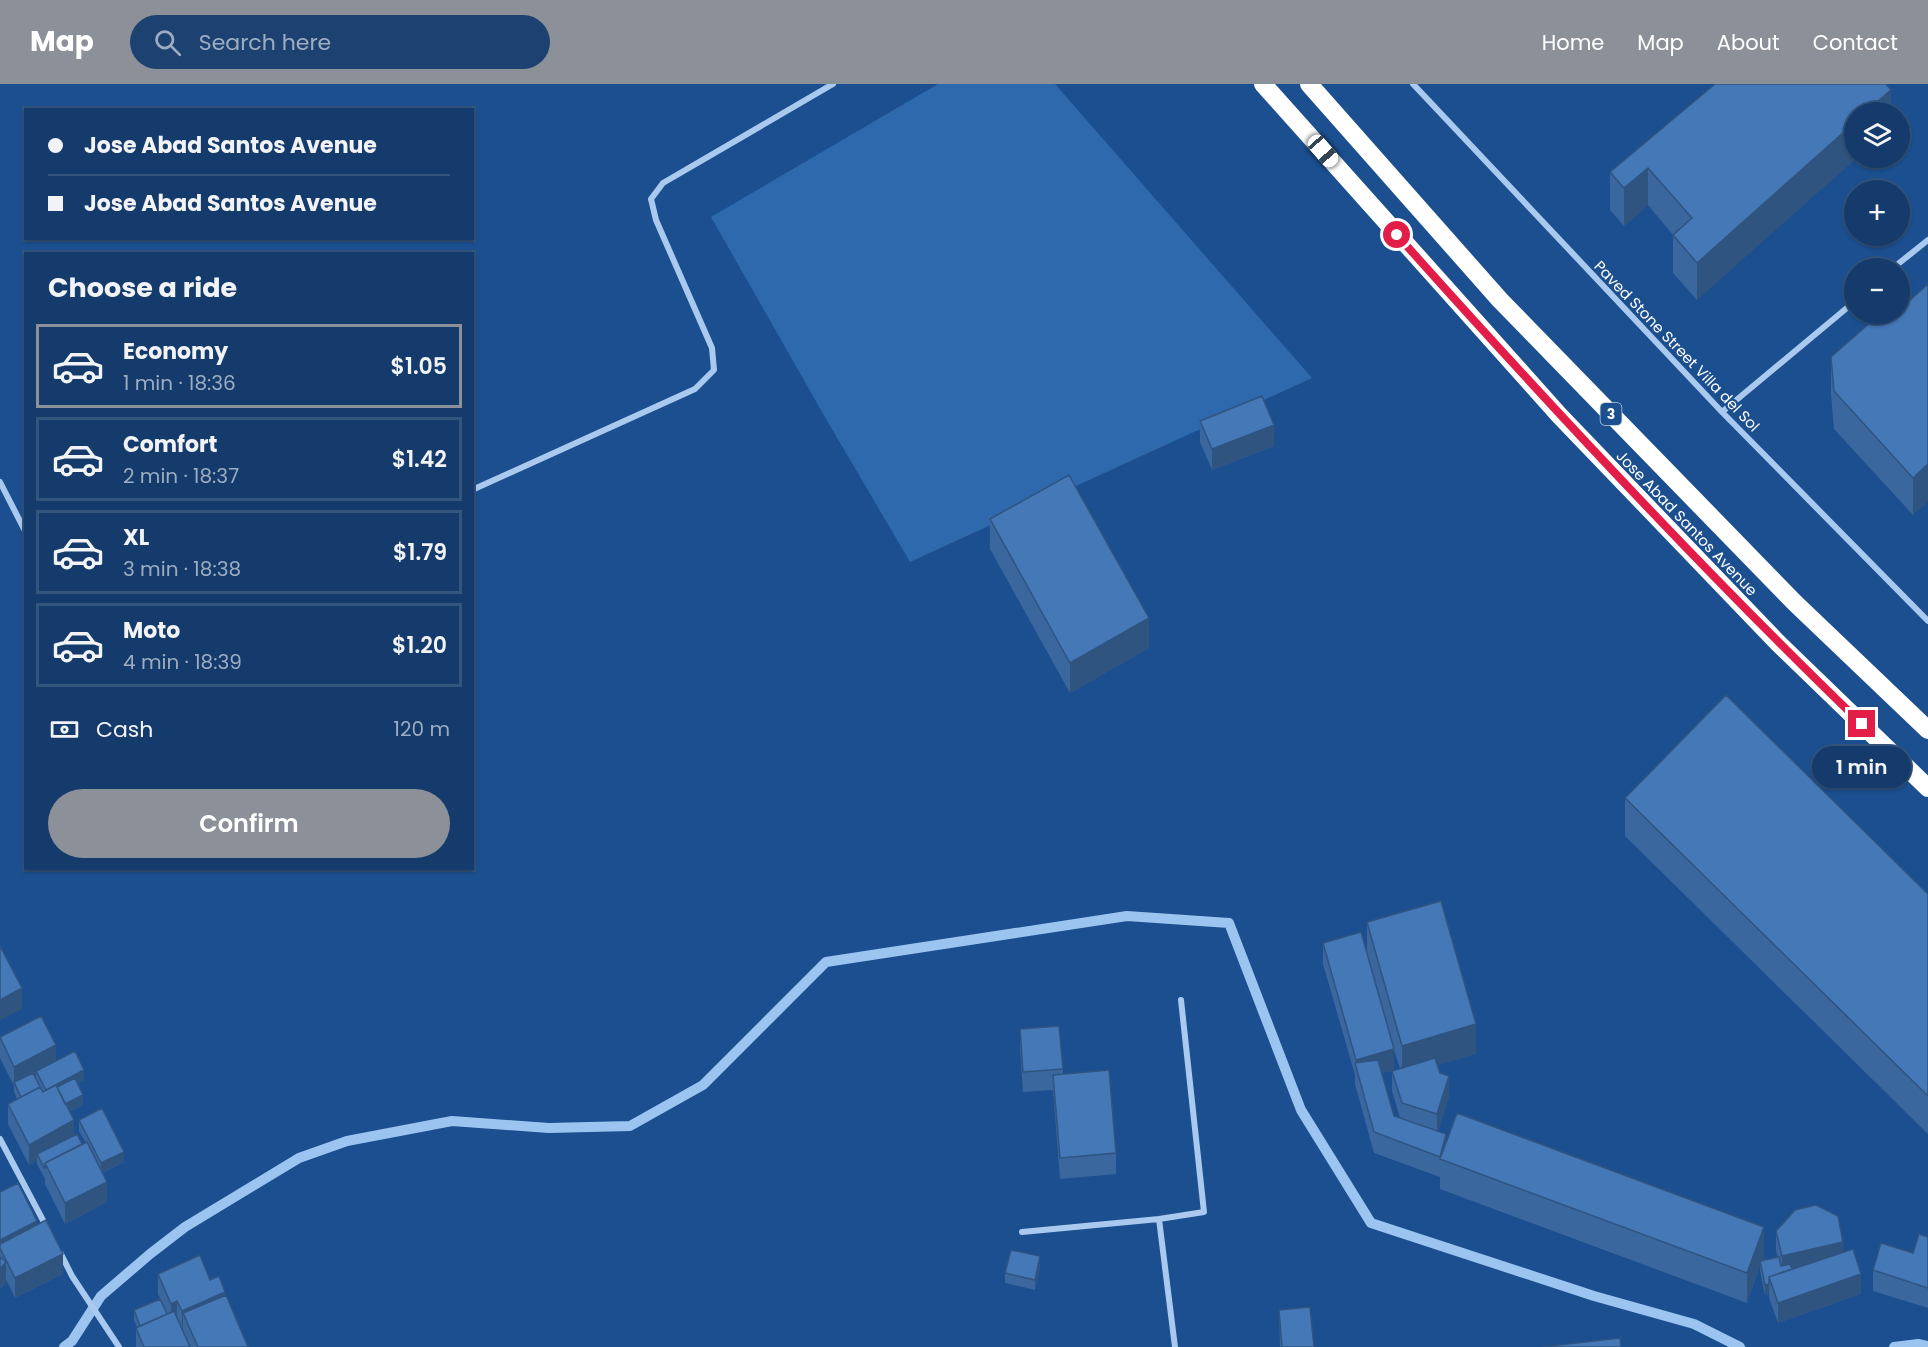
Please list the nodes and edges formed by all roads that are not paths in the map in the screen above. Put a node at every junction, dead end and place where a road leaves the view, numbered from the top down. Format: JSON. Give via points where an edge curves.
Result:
{"nodes":[{"id":1,"x":833,"y":84,"type":"edge"},
{"id":2,"x":1263,"y":84,"type":"edge"},
{"id":3,"x":1310,"y":84,"type":"edge"},
{"id":4,"x":1413,"y":84,"type":"edge"},
{"id":5,"x":1928,"y":240,"type":"edge"},
{"id":6,"x":1906,"y":258,"type":"edge"},
{"id":7,"x":1844,"y":310,"type":"edge"},
{"id":8,"x":1722,"y":412,"type":"junction"},
{"id":9,"x":0,"y":482,"type":"edge"},
{"id":10,"x":474,"y":489,"type":"edge"},
{"id":11,"x":24,"y":529,"type":"edge"},
{"id":12,"x":1928,"y":621,"type":"edge"},
{"id":13,"x":1928,"y":730,"type":"edge"},
{"id":14,"x":1928,"y":789,"type":"edge"},
{"id":15,"x":1181,"y":1000,"type":"dead end"},
{"id":16,"x":0,"y":1139,"type":"edge"},
{"id":17,"x":1158,"y":1219,"type":"junction"},
{"id":18,"x":1022,"y":1232,"type":"dead end"},
{"id":19,"x":50,"y":1234,"type":"edge"},
{"id":20,"x":56,"y":1245,"type":"edge"},
{"id":21,"x":119,"y":1347,"type":"edge"},
{"id":22,"x":1175,"y":1347,"type":"edge"}],
"edges":[{"from":1,"to":10,"type":"street","via":[[663,183],[651,199],[656,220],[712,348],[714,370],[695,389]]},
{"from":2,"to":14,"type":"highway","name":"Jose Abad Santos Avenue","via":[[1559,415],[1778,643]]},
{"from":3,"to":13,"type":"highway","name":"Jose Abad Santos Avenue","number":"3","via":[[1500,300],[1795,603]]},
{"from":4,"to":8,"type":"street","name":"Paved Stone Street Villa del Sol"},
{"from":5,"to":6,"type":"street"},
{"from":7,"to":8,"type":"street"},
{"from":8,"to":12,"type":"street","name":"Paved Stone Street Villa del Sol"},
{"from":9,"to":11,"type":"street"},
{"from":15,"to":17,"type":"street","via":[[1204,1212]]},
{"from":16,"to":19,"type":"street"},
{"from":17,"to":18,"type":"street"},
{"from":17,"to":22,"type":"street"},
{"from":20,"to":21,"type":"street"}]}
